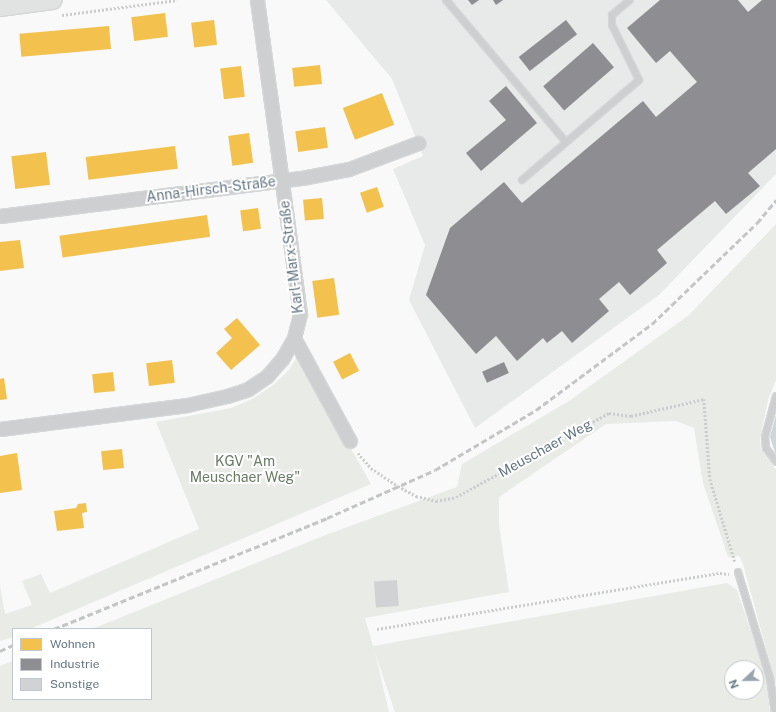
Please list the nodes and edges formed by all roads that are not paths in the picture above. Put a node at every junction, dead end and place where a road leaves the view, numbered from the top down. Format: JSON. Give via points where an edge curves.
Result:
{"nodes":[{"id":1,"x":257,"y":0,"type":"edge"},
{"id":2,"x":446,"y":0,"type":"edge"},
{"id":3,"x":630,"y":0,"type":"edge"},
{"id":4,"x":34,"y":1,"type":"edge"},
{"id":5,"x":0,"y":7,"type":"edge"},
{"id":6,"x":55,"y":8,"type":"edge"},
{"id":7,"x":566,"y":142,"type":"junction"},
{"id":8,"x":418,"y":143,"type":"dead end"},
{"id":9,"x":282,"y":180,"type":"junction"},
{"id":10,"x":522,"y":180,"type":"dead end"},
{"id":11,"x":0,"y":216,"type":"edge"},
{"id":12,"x":294,"y":338,"type":"junction"},
{"id":13,"x":776,"y":396,"type":"edge"},
{"id":14,"x":0,"y":429,"type":"edge"},
{"id":15,"x":350,"y":441,"type":"road end"},
{"id":16,"x":776,"y":462,"type":"edge"},
{"id":17,"x":738,"y":572,"type":"road end"},
{"id":18,"x":775,"y":712,"type":"edge"}],
"edges":[{"from":1,"to":9,"type":"street","name":"Karl-Marx-Straße"},
{"from":2,"to":7,"type":"lane"},
{"from":3,"to":7,"type":"lane","via":[[612,15],[612,25],[639,80]]},
{"from":4,"to":5,"type":"main road"},
{"from":4,"to":6,"type":"main road"},
{"from":7,"to":10,"type":"lane"},
{"from":8,"to":9,"type":"street","name":"Anna-Hirsch-Straße","via":[[349,169]]},
{"from":9,"to":11,"type":"street","name":"Anna-Hirsch-Straße"},
{"from":9,"to":12,"type":"street","name":"Karl-Marx-Straße","via":[[300,314]]},
{"from":12,"to":14,"type":"street","name":"Karl-Marx-Straße","via":[[282,359],[267,376],[248,388],[227,396],[187,405]]},
{"from":12,"to":15,"type":"street"},
{"from":13,"to":16,"type":"lane","via":[[765,437],[766,448]]},
{"from":17,"to":18,"type":"lane","via":[[770,678]]}]}
